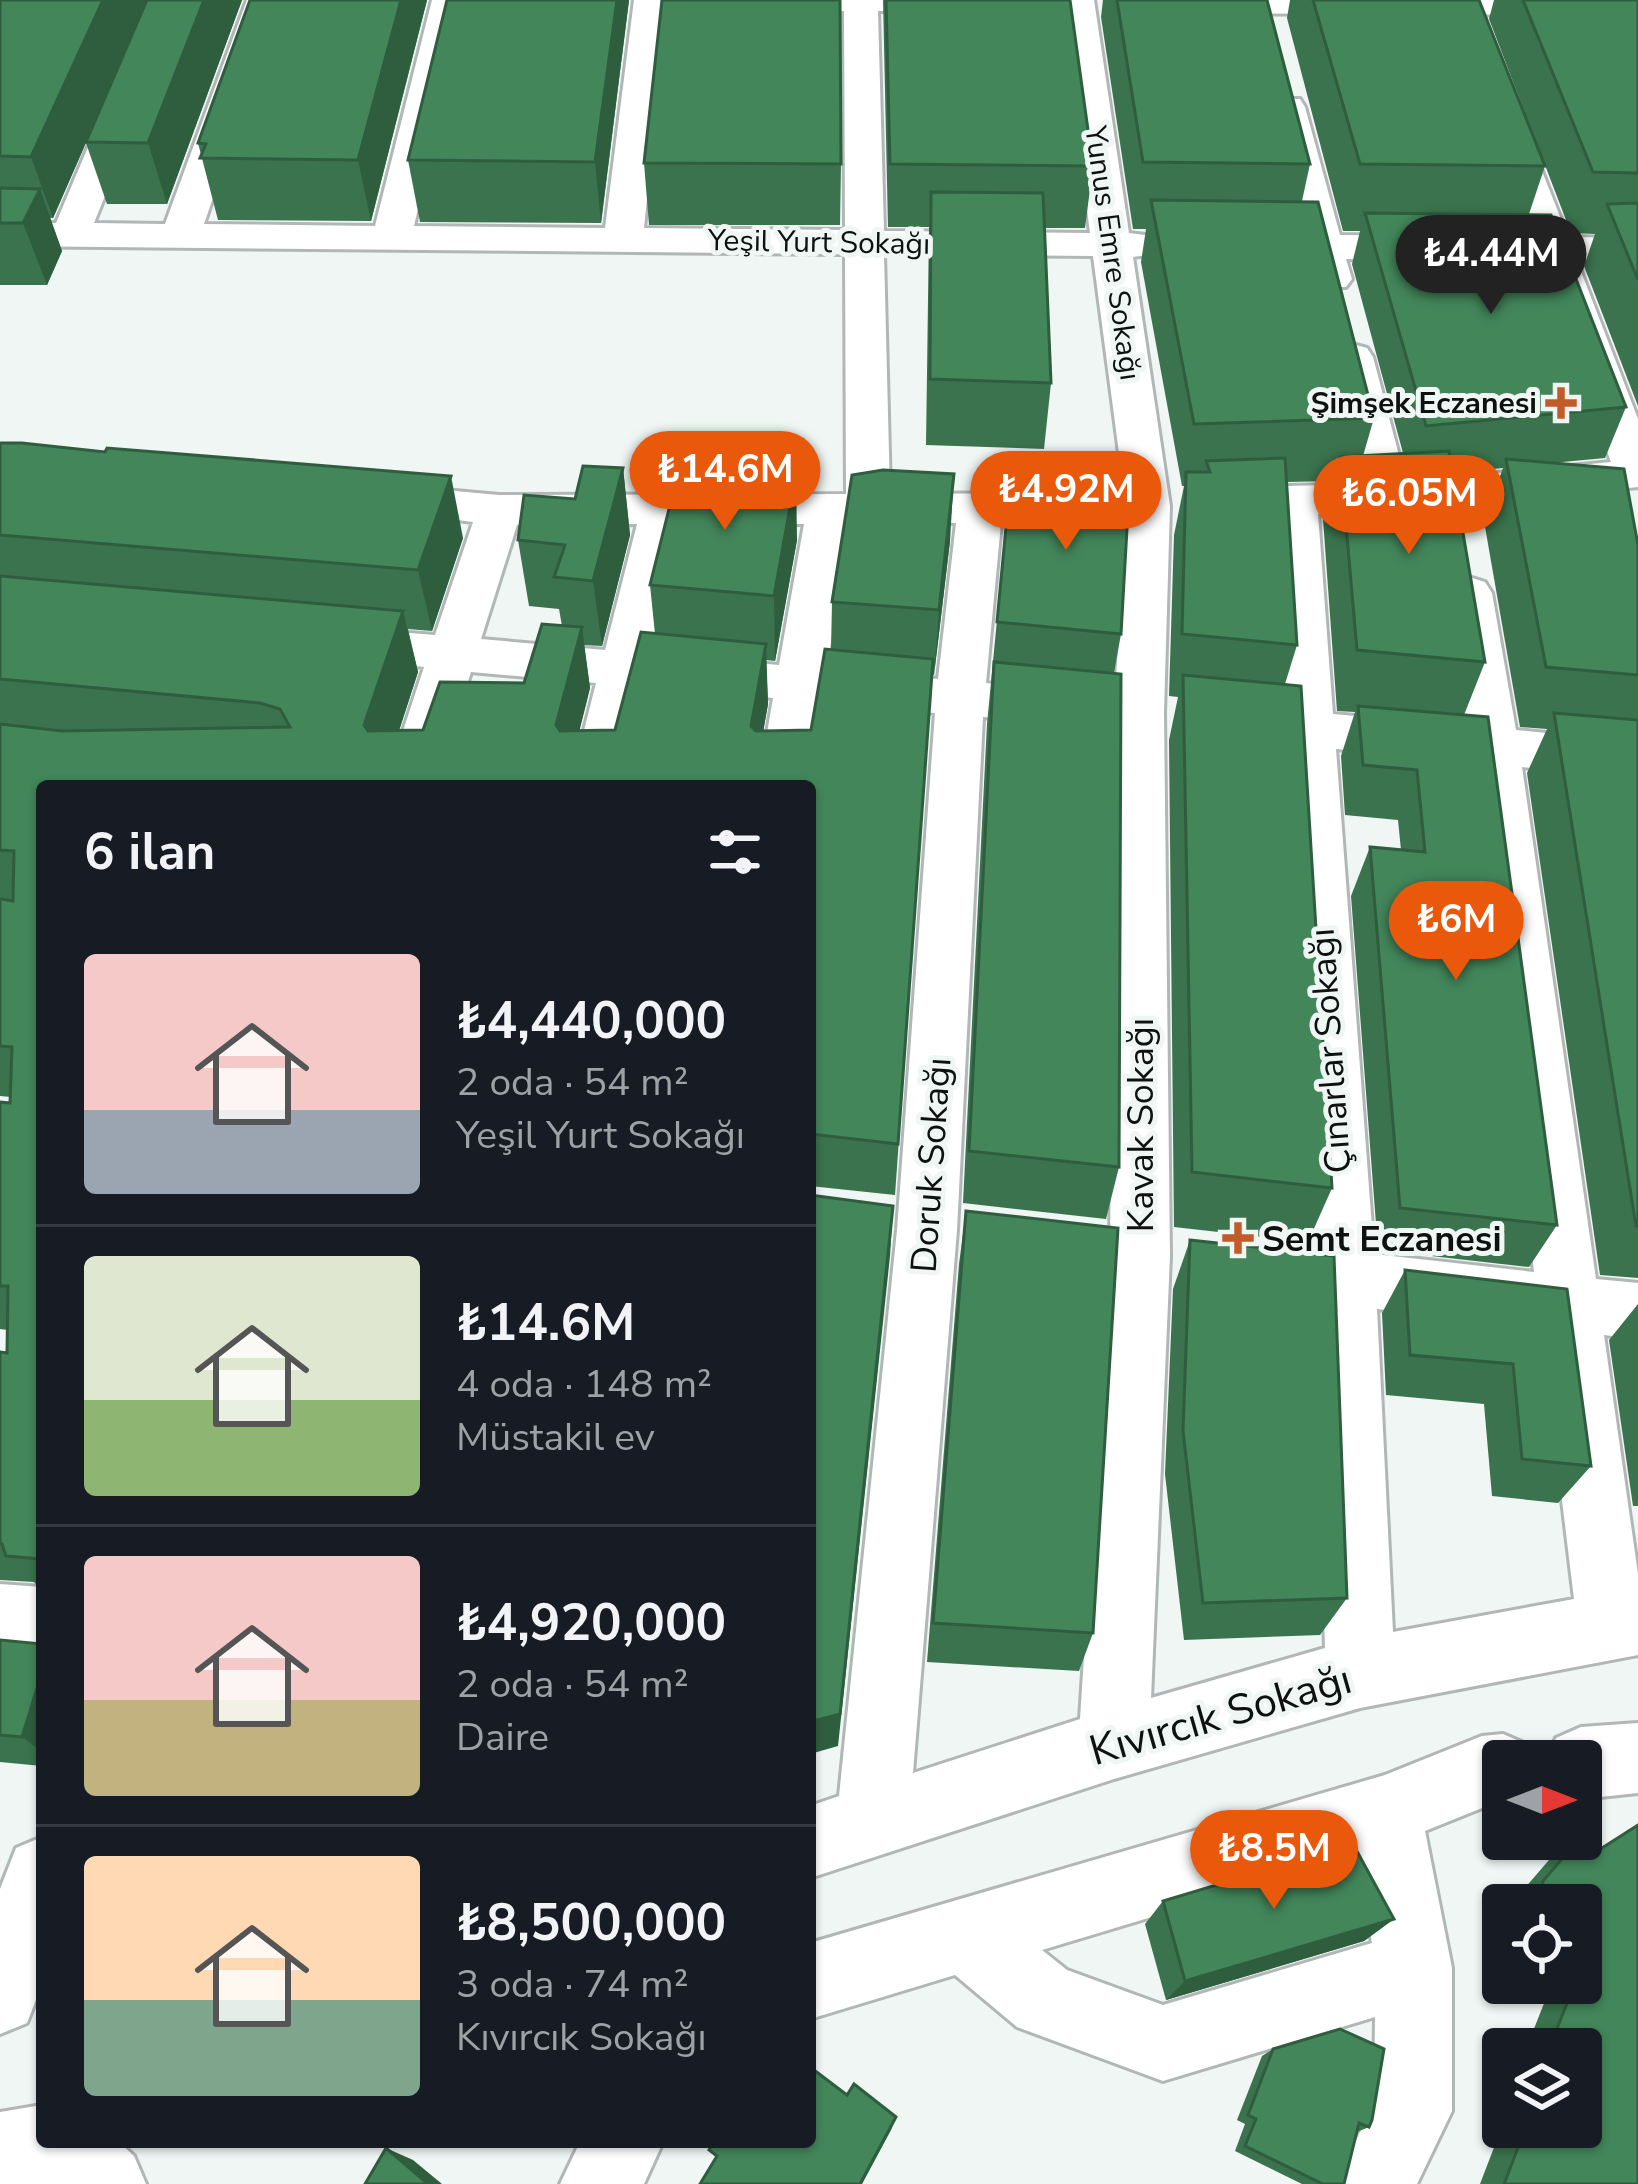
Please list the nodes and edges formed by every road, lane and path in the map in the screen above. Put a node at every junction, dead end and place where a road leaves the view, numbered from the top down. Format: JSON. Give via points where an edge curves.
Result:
{"nodes":[{"id":1,"x":167,"y":0,"type":"edge"},
{"id":2,"x":264,"y":0,"type":"edge"},
{"id":3,"x":449,"y":0,"type":"edge"},
{"id":4,"x":651,"y":0,"type":"edge"},
{"id":5,"x":700,"y":0,"type":"edge"},
{"id":6,"x":861,"y":0,"type":"edge"},
{"id":7,"x":981,"y":2,"type":"edge"},
{"id":8,"x":1077,"y":2,"type":"edge"},
{"id":9,"x":1260,"y":2,"type":"edge"},
{"id":10,"x":1460,"y":2,"type":"edge"},
{"id":11,"x":1146,"y":3,"type":"edge"},
{"id":12,"x":1604,"y":5,"type":"edge"},
{"id":13,"x":1478,"y":49,"type":"edge"},
{"id":14,"x":1494,"y":93,"type":"edge"},
{"id":15,"x":0,"y":234,"type":"edge"},
{"id":16,"x":70,"y":235,"type":"junction"},
{"id":17,"x":180,"y":236,"type":"junction"},
{"id":18,"x":392,"y":238,"type":"junction"},
{"id":19,"x":623,"y":240,"type":"junction"},
{"id":20,"x":865,"y":243,"type":"junction"},
{"id":21,"x":1112,"y":245,"type":"junction"},
{"id":22,"x":1324,"y":247,"type":"junction"},
{"id":23,"x":1552,"y":249,"type":"junction"},
{"id":24,"x":1638,"y":250,"type":"edge"},
{"id":25,"x":1627,"y":474,"type":"edge"},
{"id":26,"x":1452,"y":491,"type":"junction"},
{"id":27,"x":332,"y":494,"type":"edge"},
{"id":28,"x":1388,"y":498,"type":"junction"},
{"id":29,"x":1295,"y":501,"type":"junction"},
{"id":30,"x":1148,"y":506,"type":"junction"},
{"id":31,"x":980,"y":509,"type":"junction"},
{"id":32,"x":499,"y":510,"type":"junction"},
{"id":33,"x":849,"y":510,"type":"junction"},
{"id":34,"x":663,"y":512,"type":"junction"},
{"id":35,"x":1624,"y":523,"type":"edge"},
{"id":36,"x":286,"y":639,"type":"edge"},
{"id":37,"x":453,"y":653,"type":"junction"},
{"id":38,"x":623,"y":668,"type":"junction"},
{"id":39,"x":801,"y":687,"type":"junction"},
{"id":40,"x":960,"y":698,"type":"junction"},
{"id":41,"x":1139,"y":713,"type":"junction"},
{"id":42,"x":1308,"y":728,"type":"junction"},
{"id":43,"x":1494,"y":746,"type":"junction"},
{"id":44,"x":1638,"y":760,"type":"edge"},
{"id":45,"x":412,"y":780,"type":"edge"},
{"id":46,"x":596,"y":780,"type":"edge"},
{"id":47,"x":784,"y":780,"type":"edge"},
{"id":48,"x":1254,"y":1268,"type":"edge"},
{"id":49,"x":1345,"y":1278,"type":"junction"},
{"id":50,"x":1566,"y":1304,"type":"junction"},
{"id":51,"x":1638,"y":1311,"type":"edge"},
{"id":52,"x":0,"y":1618,"type":"edge"},
{"id":53,"x":36,"y":1621,"type":"edge"},
{"id":54,"x":1624,"y":1622,"type":"edge"},
{"id":55,"x":1360,"y":1673,"type":"junction"},
{"id":56,"x":1114,"y":1744,"type":"junction"},
{"id":57,"x":1638,"y":1758,"type":"edge"},
{"id":58,"x":1602,"y":1761,"type":"edge"},
{"id":59,"x":1482,"y":1772,"type":"edge"},
{"id":60,"x":1385,"y":1811,"type":"junction"},
{"id":61,"x":841,"y":1831,"type":"edge"},
{"id":62,"x":36,"y":1892,"type":"edge"},
{"id":63,"x":962,"y":1933,"type":"junction"},
{"id":64,"x":1414,"y":1968,"type":"junction"},
{"id":65,"x":816,"y":1979,"type":"edge"},
{"id":66,"x":36,"y":1993,"type":"edge"},
{"id":67,"x":0,"y":1997,"type":"edge"},
{"id":68,"x":36,"y":2146,"type":"edge"},
{"id":69,"x":65,"y":2148,"type":"edge"},
{"id":70,"x":621,"y":2148,"type":"edge"},
{"id":71,"x":0,"y":2152,"type":"edge"},
{"id":72,"x":106,"y":2184,"type":"edge"},
{"id":73,"x":600,"y":2184,"type":"edge"},
{"id":74,"x":1374,"y":2184,"type":"edge"}],
"edges":[{"from":1,"to":16,"type":"street"},
{"from":2,"to":17,"type":"street"},
{"from":3,"to":18,"type":"street"},
{"from":4,"to":19,"type":"street"},
{"from":5,"to":6,"type":"street"},
{"from":6,"to":7,"type":"street"},
{"from":6,"to":20,"type":"street"},
{"from":8,"to":21,"type":"street","name":"Yunus Emre Sokağı"},
{"from":9,"to":10,"type":"street"},
{"from":9,"to":11,"type":"street"},
{"from":9,"to":22,"type":"street"},
{"from":10,"to":12,"type":"street"},
{"from":10,"to":13,"type":"street"},
{"from":14,"to":23,"type":"street"},
{"from":15,"to":16,"type":"street","name":"Yeşil Yurt Sokağı"},
{"from":16,"to":17,"type":"street","name":"Yeşil Yurt Sokağı"},
{"from":17,"to":18,"type":"street","name":"Yeşil Yurt Sokağı"},
{"from":18,"to":19,"type":"street","name":"Yeşil Yurt Sokağı"},
{"from":19,"to":20,"type":"street","name":"Yeşil Yurt Sokağı"},
{"from":20,"to":21,"type":"street","name":"Yeşil Yurt Sokağı"},
{"from":20,"to":33,"type":"street"},
{"from":21,"to":22,"type":"street","name":"Yeşil Yurt Sokağı"},
{"from":21,"to":30,"type":"street","name":"Yunus Emre Sokağı"},
{"from":22,"to":23,"type":"street","name":"Yeşil Yurt Sokağı"},
{"from":22,"to":28,"type":"street"},
{"from":23,"to":24,"type":"street","name":"Yeşil Yurt Sokağı"},
{"from":23,"to":25,"type":"street"},
{"from":25,"to":26,"type":"street"},
{"from":25,"to":35,"type":"street"},
{"from":26,"to":28,"type":"street"},
{"from":26,"to":43,"type":"street"},
{"from":27,"to":32,"type":"street"},
{"from":28,"to":29,"type":"street"},
{"from":29,"to":30,"type":"street"},
{"from":29,"to":42,"type":"street","name":"Çınarlar Sokağı"},
{"from":30,"to":31,"type":"street"},
{"from":30,"to":41,"type":"street","name":"Kavak Sokağı"},
{"from":31,"to":33,"type":"street"},
{"from":31,"to":40,"type":"street","name":"Doruk Sokağı"},
{"from":32,"to":34,"type":"street"},
{"from":32,"to":37,"type":"street"},
{"from":33,"to":34,"type":"street"},
{"from":33,"to":39,"type":"street"},
{"from":34,"to":38,"type":"street"},
{"from":36,"to":37,"type":"street"},
{"from":37,"to":38,"type":"street"},
{"from":37,"to":45,"type":"street"},
{"from":38,"to":39,"type":"street"},
{"from":38,"to":46,"type":"street"},
{"from":39,"to":40,"type":"street"},
{"from":39,"to":47,"type":"street"},
{"from":40,"to":41,"type":"street"},
{"from":40,"to":61,"type":"street","name":"Doruk Sokağı","via":[[927,1230]]},
{"from":41,"to":42,"type":"street"},
{"from":41,"to":56,"type":"street","name":"Kavak Sokağı","via":[[1139,1256]]},
{"from":42,"to":43,"type":"street"},
{"from":42,"to":49,"type":"street","name":"Çınarlar Sokağı"},
{"from":43,"to":44,"type":"street"},
{"from":43,"to":50,"type":"street"},
{"from":48,"to":49,"type":"street"},
{"from":49,"to":50,"type":"street"},
{"from":49,"to":55,"type":"street","name":"Çınarlar Sokağı"},
{"from":50,"to":51,"type":"street"},
{"from":50,"to":54,"type":"street"},
{"from":52,"to":53,"type":"street"},
{"from":54,"to":55,"type":"street","name":"Kıvırcık Sokağı"},
{"from":55,"to":56,"type":"street","name":"Kıvırcık Sokağı"},
{"from":56,"to":61,"type":"street","name":"Kıvırcık Sokağı"},
{"from":57,"to":58,"type":"street"},
{"from":59,"to":60,"type":"street"},
{"from":60,"to":63,"type":"street"},
{"from":60,"to":64,"type":"street"},
{"from":62,"to":67,"type":"street"},
{"from":63,"to":64,"type":"street","via":[[1044,2000],[1163,2043]]},
{"from":63,"to":65,"type":"street"},
{"from":64,"to":74,"type":"street","via":[[1413,2110]]},
{"from":66,"to":67,"type":"street"},
{"from":68,"to":71,"type":"street"},
{"from":69,"to":72,"type":"street"},
{"from":70,"to":73,"type":"street"}]}
